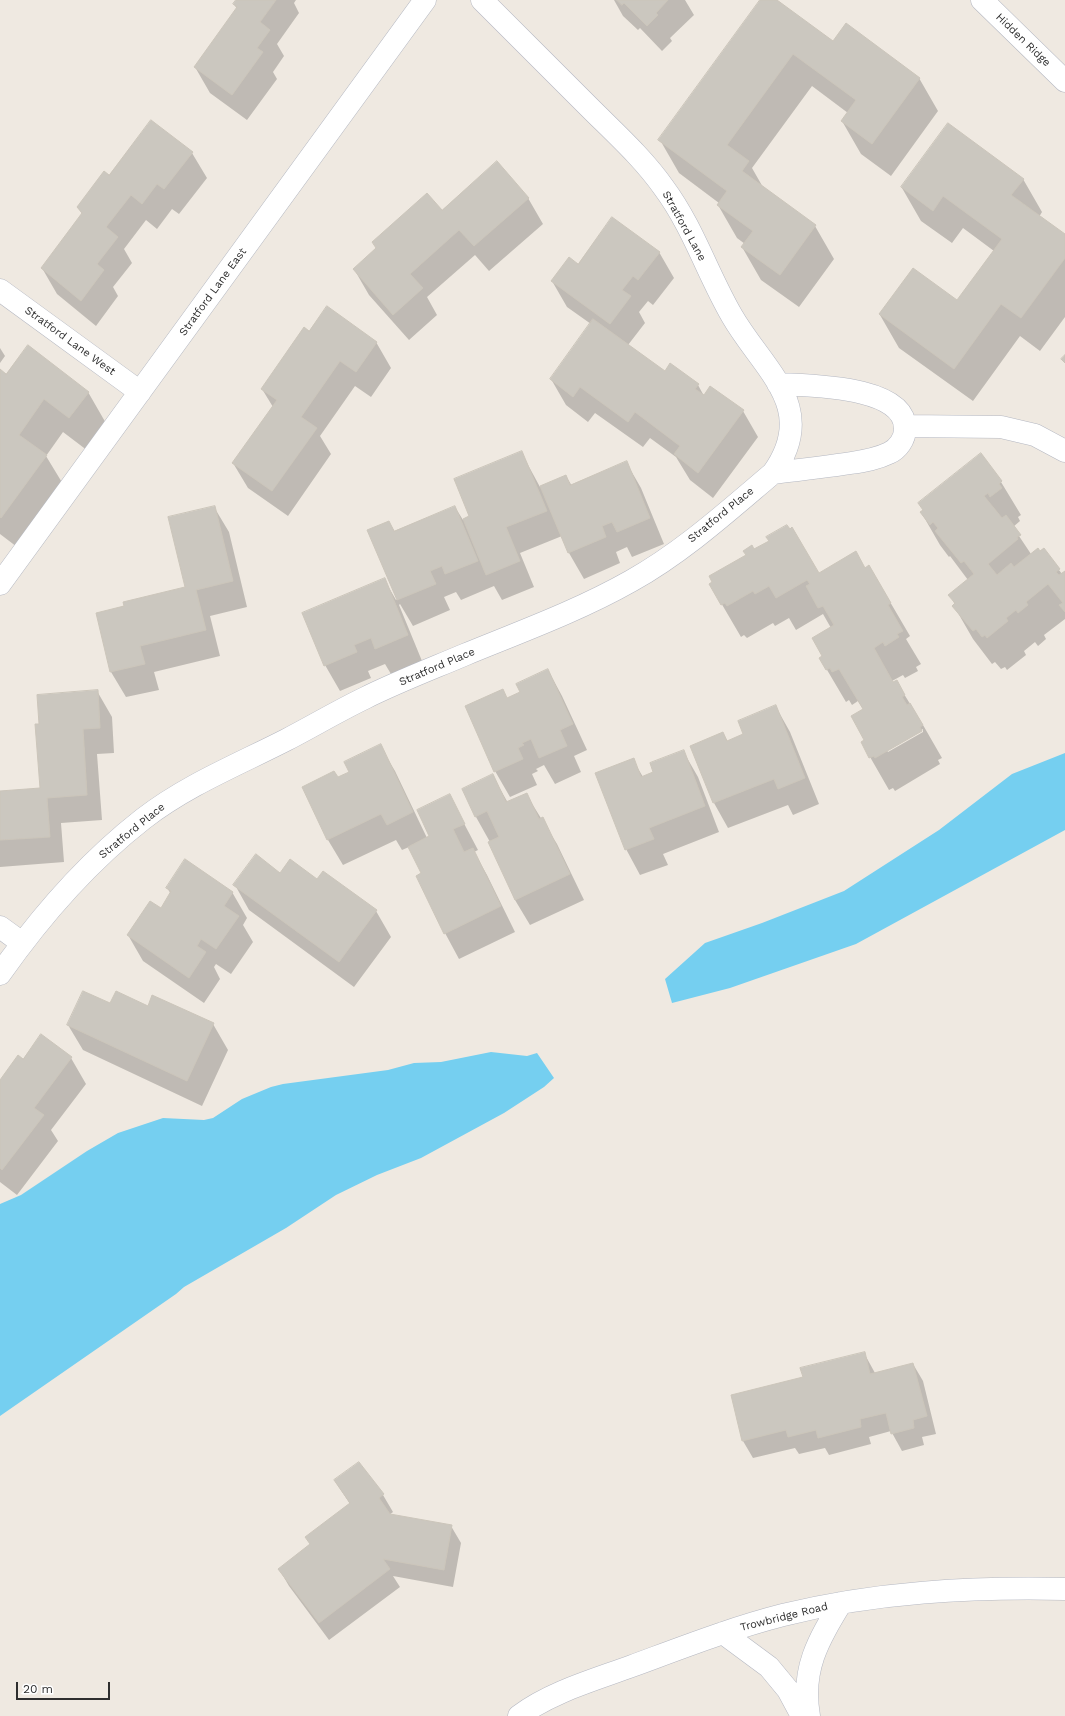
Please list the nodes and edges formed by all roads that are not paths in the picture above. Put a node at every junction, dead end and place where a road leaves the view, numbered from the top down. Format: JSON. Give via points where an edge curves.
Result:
{"nodes":[{"id":1,"x":425,"y":0,"type":"edge"},
{"id":2,"x":482,"y":0,"type":"edge"},
{"id":3,"x":982,"y":0,"type":"edge"},
{"id":4,"x":1065,"y":81,"type":"edge"},
{"id":5,"x":0,"y":290,"type":"edge"},
{"id":6,"x":778,"y":384,"type":"junction"},
{"id":7,"x":140,"y":392,"type":"junction"},
{"id":8,"x":905,"y":426,"type":"junction"},
{"id":9,"x":1065,"y":451,"type":"edge"},
{"id":10,"x":773,"y":473,"type":"junction"},
{"id":11,"x":0,"y":584,"type":"edge"},
{"id":12,"x":0,"y":927,"type":"edge"},
{"id":13,"x":22,"y":943,"type":"junction"},
{"id":14,"x":0,"y":974,"type":"edge"},
{"id":15,"x":1065,"y":1589,"type":"edge"},
{"id":16,"x":841,"y":1603,"type":"junction"},
{"id":17,"x":723,"y":1633,"type":"junction"},
{"id":18,"x":518,"y":1716,"type":"edge"},
{"id":19,"x":802,"y":1716,"type":"edge"},
{"id":20,"x":809,"y":1716,"type":"edge"}],
"edges":[{"from":1,"to":7,"type":"street","name":"Stratford Lane East"},
{"from":2,"to":6,"type":"street","name":"Stratford Lane","via":[[616,133],[666,190],[685,221],[733,318]]},
{"from":3,"to":4,"type":"street","name":"Hidden Ridge"},
{"from":5,"to":7,"type":"street","name":"Stratford Lane West"},
{"from":6,"to":8,"type":"street","via":[[860,392],[899,410]]},
{"from":6,"to":10,"type":"street","name":"Stratford Lane","via":[[788,404],[792,426],[786,450]]},
{"from":7,"to":11,"type":"street","name":"Stratford Lane East"},
{"from":8,"to":9,"type":"street","via":[[1001,427],[1035,435]]},
{"from":8,"to":10,"type":"street","via":[[903,439],[899,445],[882,456],[822,468]]},
{"from":10,"to":13,"type":"street","name":"Stratford Place","via":[[686,544],[627,583],[589,602],[366,698],[221,771],[172,799],[144,818],[103,853],[74,882]]},
{"from":12,"to":13,"type":"street"},
{"from":13,"to":14,"type":"street","name":"Stratford Place"},
{"from":15,"to":16,"type":"street","name":"Trowbridge Road","via":[[998,1588],[914,1593]]},
{"from":16,"to":17,"type":"street","name":"Trowbridge Road","via":[[781,1615]]},
{"from":16,"to":20,"type":"street","via":[[812,1656],[807,1683]]},
{"from":17,"to":18,"type":"street","name":"Trowbridge Road","via":[[566,1691]]},
{"from":17,"to":19,"type":"street","via":[[769,1667],[788,1690]]}]}
